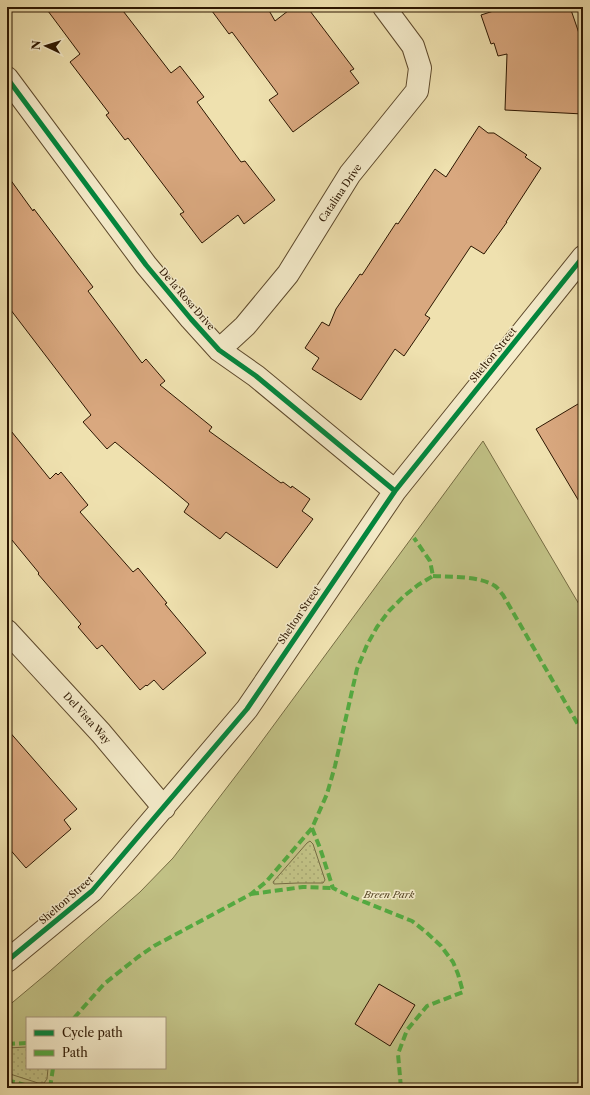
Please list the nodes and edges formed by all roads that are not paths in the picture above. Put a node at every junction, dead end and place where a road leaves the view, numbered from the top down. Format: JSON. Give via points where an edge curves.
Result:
{"nodes":[{"id":1,"x":384,"y":7,"type":"edge"},
{"id":2,"x":7,"y":78,"type":"edge"},
{"id":3,"x":581,"y":264,"type":"edge"},
{"id":4,"x":219,"y":350,"type":"junction"},
{"id":5,"x":395,"y":491,"type":"junction"},
{"id":6,"x":7,"y":631,"type":"edge"},
{"id":7,"x":164,"y":808,"type":"junction"},
{"id":8,"x":7,"y":962,"type":"edge"}],
"edges":[{"from":1,"to":4,"type":"street","name":"Catalina Drive","via":[[413,46],[420,68],[417,91],[350,174],[288,274],[245,326]]},
{"from":2,"to":4,"type":"street","name":"De la Rosa Drive","via":[[146,265]]},
{"from":3,"to":5,"type":"street","name":"Shelton Street"},
{"from":4,"to":5,"type":"street","name":"De la Rosa Drive","via":[[256,376]]},
{"from":5,"to":7,"type":"street","name":"Shelton Street","via":[[247,709]]},
{"from":6,"to":7,"type":"street","name":"Del Vista Way","via":[[101,733]]},
{"from":7,"to":8,"type":"street","name":"Shelton Street","via":[[92,891]]}]}
